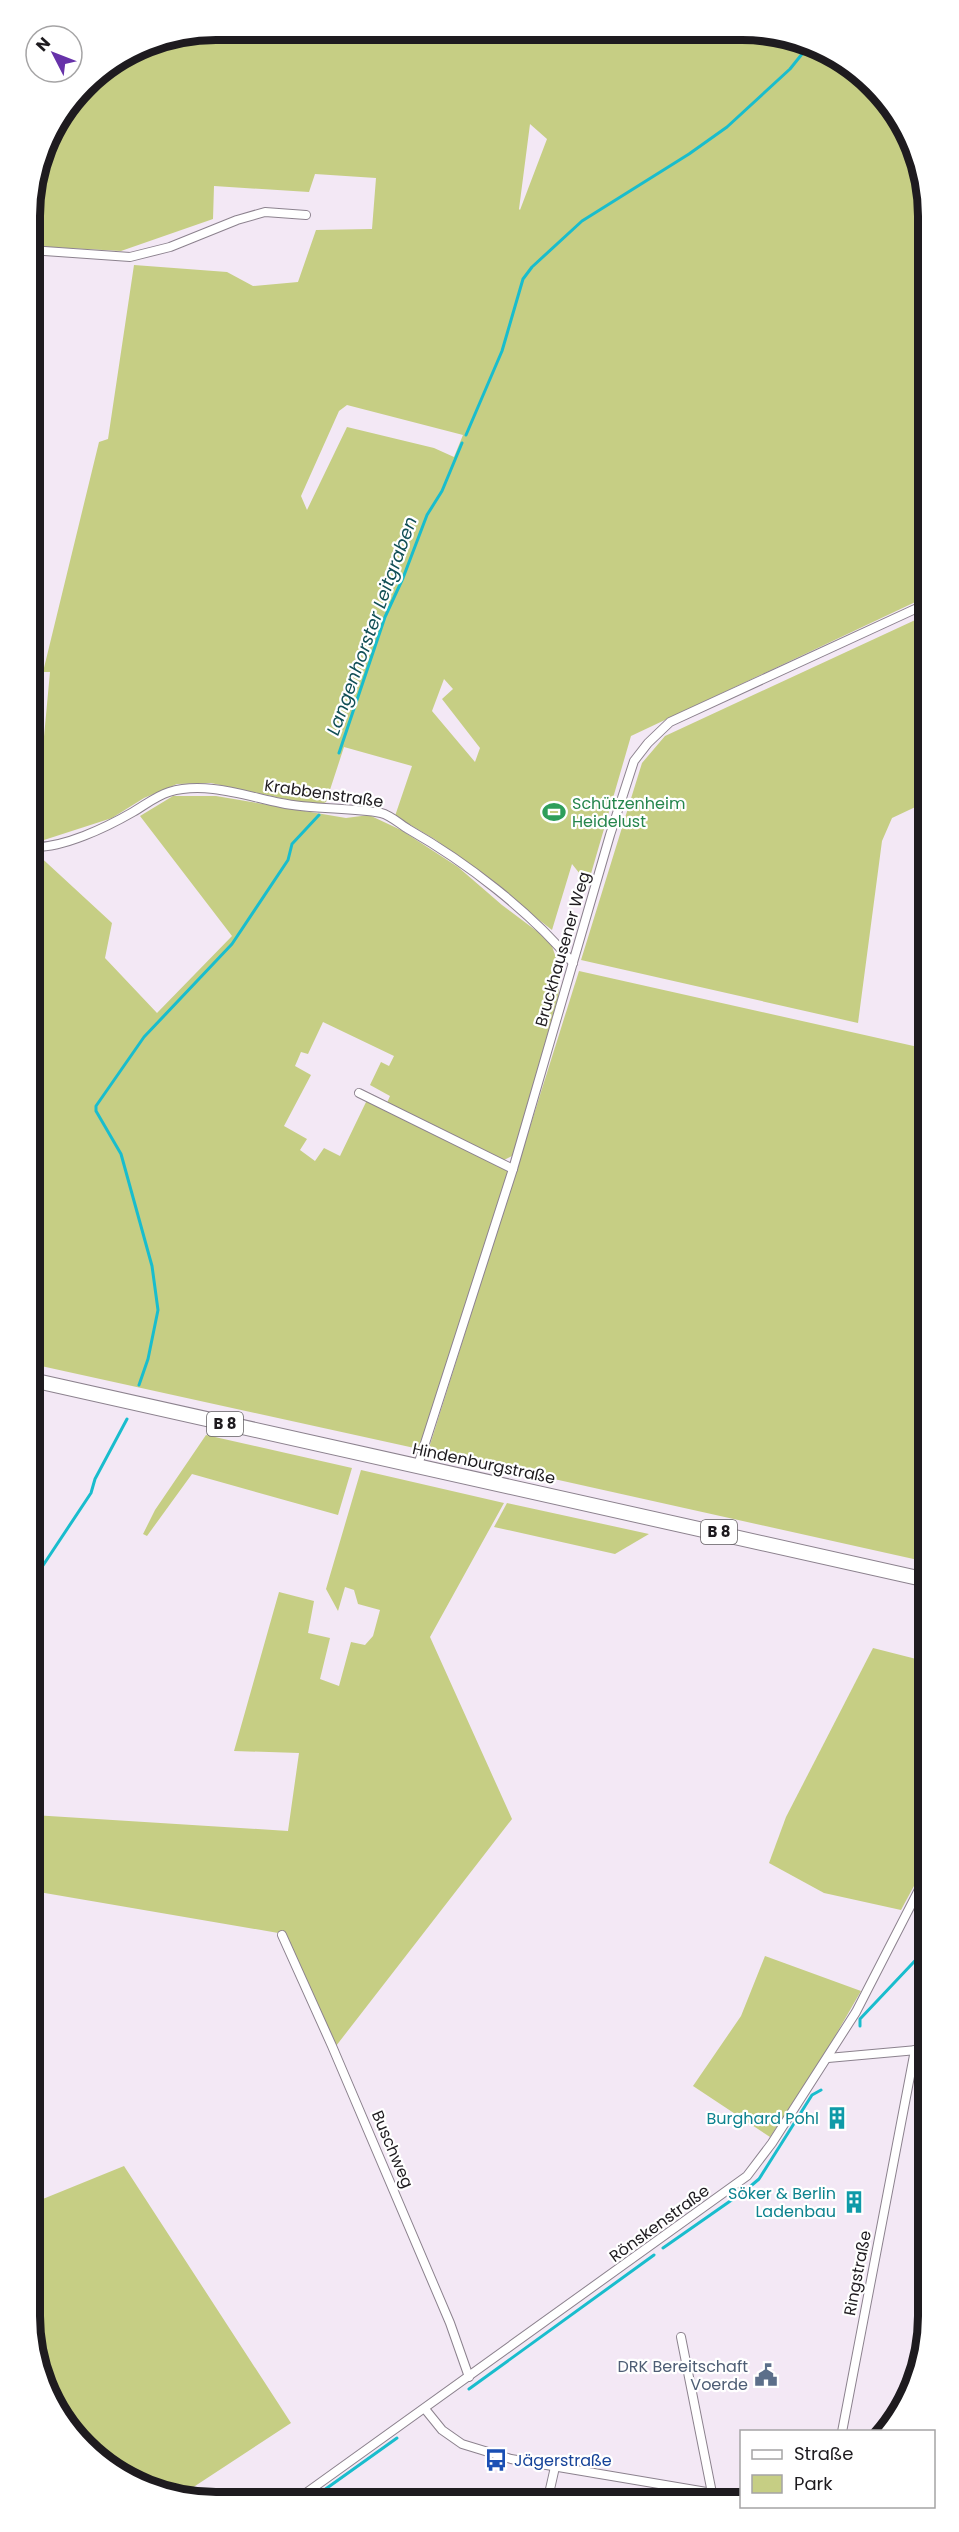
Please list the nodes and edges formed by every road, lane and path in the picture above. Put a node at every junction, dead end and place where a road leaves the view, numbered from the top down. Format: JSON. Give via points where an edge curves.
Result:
{"nodes":[{"id":1,"x":306,"y":215,"type":"dead end"},
{"id":2,"x":41,"y":251,"type":"edge"},
{"id":3,"x":918,"y":608,"type":"edge"},
{"id":4,"x":41,"y":848,"type":"edge"},
{"id":5,"x":573,"y":963,"type":"junction"},
{"id":6,"x":359,"y":1093,"type":"dead end"},
{"id":7,"x":513,"y":1169,"type":"junction"},
{"id":8,"x":40,"y":1382,"type":"edge"},
{"id":9,"x":418,"y":1465,"type":"junction"},
{"id":10,"x":918,"y":1578,"type":"edge"},
{"id":11,"x":918,"y":1891,"type":"edge"},
{"id":12,"x":282,"y":1935,"type":"dead end"},
{"id":13,"x":915,"y":2050,"type":"junction"},
{"id":14,"x":918,"y":2050,"type":"edge"},
{"id":15,"x":828,"y":2058,"type":"junction"},
{"id":16,"x":681,"y":2337,"type":"dead end"},
{"id":17,"x":469,"y":2377,"type":"junction"},
{"id":18,"x":425,"y":2409,"type":"junction"},
{"id":19,"x":842,"y":2430,"type":"edge"},
{"id":20,"x":555,"y":2467,"type":"junction"},
{"id":21,"x":307,"y":2492,"type":"edge"},
{"id":22,"x":549,"y":2492,"type":"edge"},
{"id":23,"x":689,"y":2492,"type":"edge"},
{"id":24,"x":710,"y":2492,"type":"edge"}],
"edges":[{"from":1,"to":2,"type":"street","via":[[265,212],[170,247],[130,257]]},
{"from":3,"to":5,"type":"street","name":"Bruckhausener Weg","via":[[670,722],[648,743],[634,760]]},
{"from":4,"to":5,"type":"street","name":"Krabbenstraße","via":[[118,821],[155,797],[191,789],[304,808],[382,813],[475,873],[555,941]]},
{"from":5,"to":7,"type":"street","name":"Bruckhausener Weg"},
{"from":6,"to":7,"type":"street"},
{"from":7,"to":9,"type":"street","name":"Bruckhausener Weg"},
{"from":8,"to":9,"type":"main road","name":"Hindenburgstraße","number":"B 8"},
{"from":9,"to":10,"type":"main road","name":"Hindenburgstraße","number":"B 8"},
{"from":11,"to":15,"type":"street","name":"Rönskenstraße"},
{"from":12,"to":17,"type":"street","name":"Buschweg","via":[[450,2323]]},
{"from":13,"to":14,"type":"street"},
{"from":13,"to":15,"type":"street"},
{"from":13,"to":19,"type":"street","name":"Ringstraße"},
{"from":15,"to":17,"type":"street","name":"Rönskenstraße","via":[[747,2176]]},
{"from":16,"to":24,"type":"street"},
{"from":17,"to":18,"type":"street","name":"Rönskenstraße"},
{"from":18,"to":20,"type":"street","via":[[442,2430],[462,2444]]},
{"from":18,"to":21,"type":"street","name":"Rönskenstraße"},
{"from":20,"to":22,"type":"street"},
{"from":20,"to":23,"type":"street"}]}
